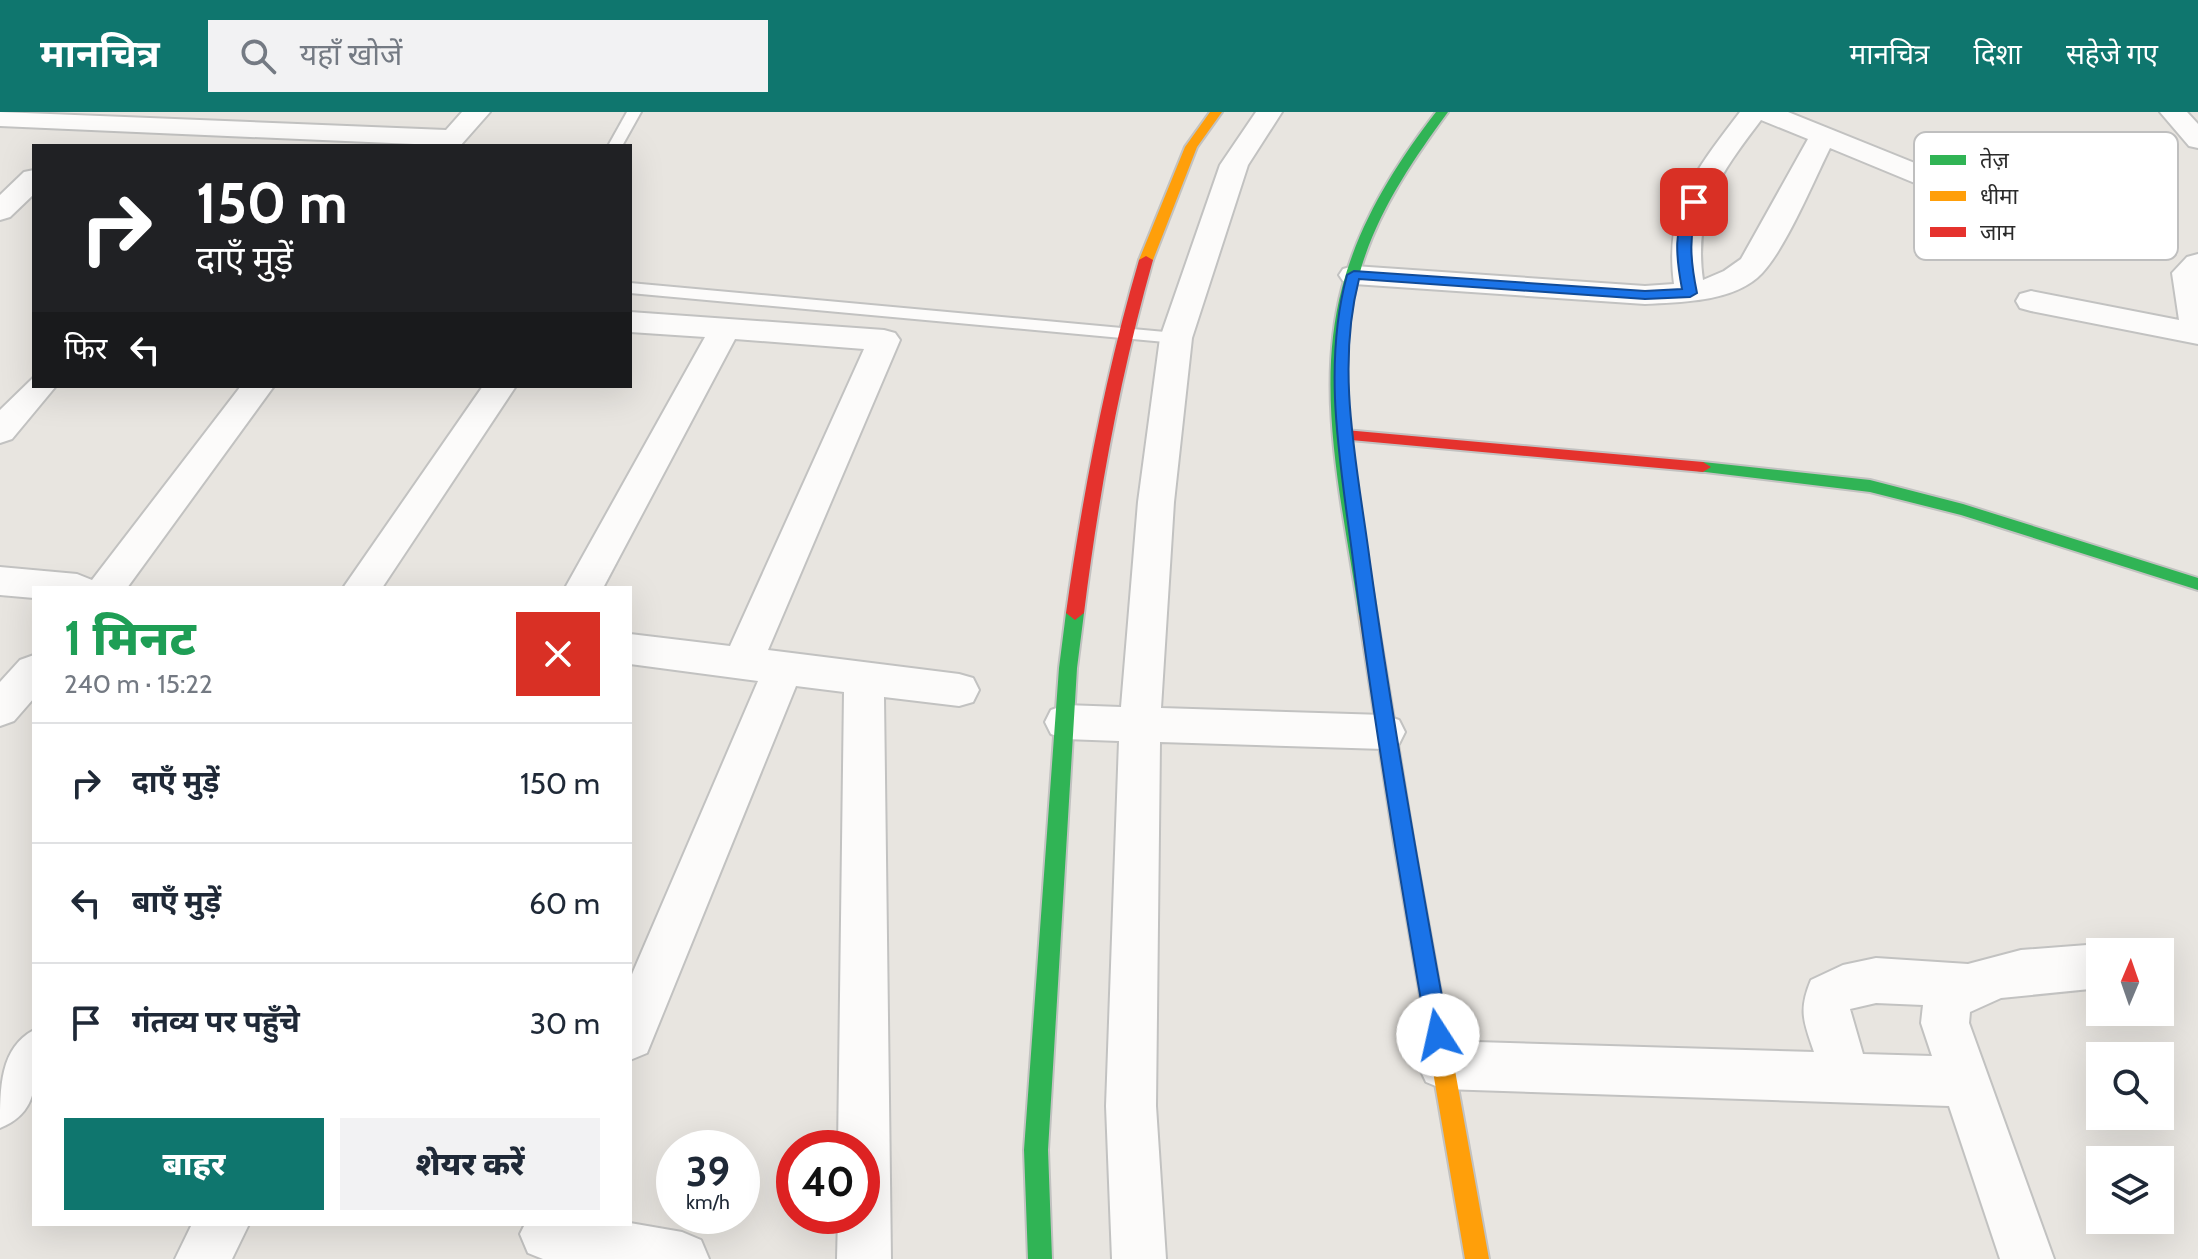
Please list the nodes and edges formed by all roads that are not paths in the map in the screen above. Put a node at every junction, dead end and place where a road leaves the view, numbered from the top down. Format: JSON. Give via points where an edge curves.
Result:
{"nodes":[{"id":1,"x":337,"y":112,"type":"edge"},
{"id":2,"x":477,"y":112,"type":"edge"},
{"id":3,"x":634,"y":112,"type":"edge"},
{"id":4,"x":1216,"y":112,"type":"edge"},
{"id":5,"x":1269,"y":112,"type":"edge"},
{"id":6,"x":1442,"y":112,"type":"edge"},
{"id":7,"x":1753,"y":112,"type":"edge"},
{"id":8,"x":1765,"y":112,"type":"edge"},
{"id":9,"x":2173,"y":112,"type":"edge"},
{"id":10,"x":62,"y":116,"type":"edge"},
{"id":11,"x":0,"y":118,"type":"edge"},
{"id":12,"x":202,"y":118,"type":"edge"},
{"id":13,"x":92,"y":122,"type":"junction"},
{"id":14,"x":316,"y":131,"type":"junction"},
{"id":15,"x":1823,"y":136,"type":"junction"},
{"id":16,"x":261,"y":137,"type":"edge"},
{"id":17,"x":2198,"y":140,"type":"edge"},
{"id":18,"x":448,"y":142,"type":"edge"},
{"id":19,"x":69,"y":144,"type":"edge"},
{"id":20,"x":616,"y":144,"type":"edge"},
{"id":21,"x":1914,"y":173,"type":"edge"},
{"id":22,"x":32,"y":180,"type":"edge"},
{"id":23,"x":0,"y":211,"type":"edge"},
{"id":24,"x":2198,"y":263,"type":"edge"},
{"id":25,"x":1354,"y":275,"type":"junction"},
{"id":26,"x":632,"y":288,"type":"edge"},
{"id":27,"x":1690,"y":293,"type":"junction"},
{"id":28,"x":2031,"y":301,"type":"dead end"},
{"id":29,"x":632,"y":322,"type":"edge"},
{"id":30,"x":724,"y":331,"type":"junction"},
{"id":31,"x":1124,"y":333,"type":"junction"},
{"id":32,"x":2198,"y":334,"type":"edge"},
{"id":33,"x":1176,"y":338,"type":"junction"},
{"id":34,"x":38,"y":388,"type":"edge"},
{"id":35,"x":256,"y":388,"type":"edge"},
{"id":36,"x":499,"y":388,"type":"edge"},
{"id":37,"x":0,"y":431,"type":"edge"},
{"id":38,"x":1345,"y":435,"type":"junction"},
{"id":39,"x":0,"y":581,"type":"edge"},
{"id":40,"x":2198,"y":584,"type":"edge"},
{"id":41,"x":55,"y":586,"type":"edge"},
{"id":42,"x":108,"y":586,"type":"edge"},
{"id":43,"x":363,"y":586,"type":"edge"},
{"id":44,"x":585,"y":586,"type":"edge"},
{"id":45,"x":632,"y":649,"type":"edge"},
{"id":46,"x":763,"y":666,"type":"junction"},
{"id":47,"x":32,"y":673,"type":"edge"},
{"id":48,"x":864,"y":679,"type":"junction"},
{"id":49,"x":959,"y":690,"type":"dead end"},
{"id":50,"x":0,"y":709,"type":"edge"},
{"id":51,"x":1065,"y":722,"type":"junction"},
{"id":52,"x":1140,"y":725,"type":"junction"},
{"id":53,"x":1384,"y":732,"type":"junction"},
{"id":54,"x":2086,"y":967,"type":"edge"},
{"id":55,"x":1966,"y":986,"type":"junction"},
{"id":56,"x":632,"y":1030,"type":"edge"},
{"id":57,"x":32,"y":1057,"type":"edge"},
{"id":58,"x":1443,"y":1065,"type":"junction"},
{"id":59,"x":1847,"y":1078,"type":"junction"},
{"id":60,"x":1964,"y":1082,"type":"junction"},
{"id":61,"x":0,"y":1103,"type":"edge"},
{"id":62,"x":221,"y":1226,"type":"edge"},
{"id":63,"x":545,"y":1239,"type":"edge"},
{"id":64,"x":202,"y":1259,"type":"edge"},
{"id":65,"x":682,"y":1259,"type":"edge"},
{"id":66,"x":864,"y":1259,"type":"edge"},
{"id":67,"x":1040,"y":1259,"type":"edge"},
{"id":68,"x":1139,"y":1259,"type":"edge"},
{"id":69,"x":1477,"y":1259,"type":"edge"},
{"id":70,"x":2027,"y":1259,"type":"edge"}],
"edges":[{"from":1,"to":14,"type":"street"},
{"from":2,"to":18,"type":"street"},
{"from":3,"to":20,"type":"lane"},
{"from":4,"to":31,"type":"street","via":[[1191,147],[1154,232]]},
{"from":5,"to":33,"type":"street","via":[[1234,165]]},
{"from":6,"to":25,"type":"street","via":[[1404,163],[1358,255]]},
{"from":7,"to":27,"type":"street","via":[[1702,181],[1686,222],[1682,253]]},
{"from":8,"to":15,"type":"street"},
{"from":9,"to":17,"type":"street"},
{"from":10,"to":11,"type":"street"},
{"from":10,"to":13,"type":"street"},
{"from":12,"to":13,"type":"street"},
{"from":12,"to":16,"type":"street"},
{"from":13,"to":19,"type":"street"},
{"from":14,"to":16,"type":"street"},
{"from":14,"to":18,"type":"street"},
{"from":15,"to":21,"type":"street"},
{"from":15,"to":27,"type":"street","via":[[1750,269]]},
{"from":22,"to":23,"type":"street"},
{"from":24,"to":32,"type":"street","via":[[2187,273]]},
{"from":25,"to":27,"type":"street","via":[[1645,295]]},
{"from":25,"to":38,"type":"street","via":[[1343,316]]},
{"from":26,"to":31,"type":"lane"},
{"from":28,"to":32,"type":"street"},
{"from":29,"to":30,"type":"street"},
{"from":30,"to":44,"type":"street"},
{"from":30,"to":46,"type":"street","via":[[884,340]]},
{"from":31,"to":33,"type":"lane"},
{"from":31,"to":51,"type":"street","via":[[1092,481]]},
{"from":33,"to":52,"type":"street","via":[[1156,502]]},
{"from":34,"to":37,"type":"street"},
{"from":35,"to":42,"type":"street"},
{"from":36,"to":43,"type":"street"},
{"from":38,"to":40,"type":"street","via":[[1870,486]]},
{"from":38,"to":53,"type":"street"},
{"from":39,"to":41,"type":"street"},
{"from":45,"to":46,"type":"street"},
{"from":46,"to":48,"type":"street"},
{"from":46,"to":56,"type":"street"},
{"from":47,"to":50,"type":"street"},
{"from":48,"to":49,"type":"street"},
{"from":48,"to":66,"type":"street"},
{"from":51,"to":52,"type":"street"},
{"from":51,"to":67,"type":"street","via":[[1036,1150]]},
{"from":52,"to":53,"type":"street"},
{"from":52,"to":68,"type":"street","via":[[1131,1106]]},
{"from":53,"to":58,"type":"street"},
{"from":54,"to":55,"type":"street","via":[[1997,976]]},
{"from":55,"to":59,"type":"street","via":[[1860,982],[1828,996],[1825,1014]]},
{"from":55,"to":60,"type":"street","via":[[1948,999],[1945,1023]]},
{"from":57,"to":61,"type":"street"},
{"from":58,"to":59,"type":"street"},
{"from":58,"to":69,"type":"street"},
{"from":59,"to":60,"type":"street"},
{"from":60,"to":70,"type":"street"},
{"from":62,"to":64,"type":"street"},
{"from":63,"to":65,"type":"street"}]}
